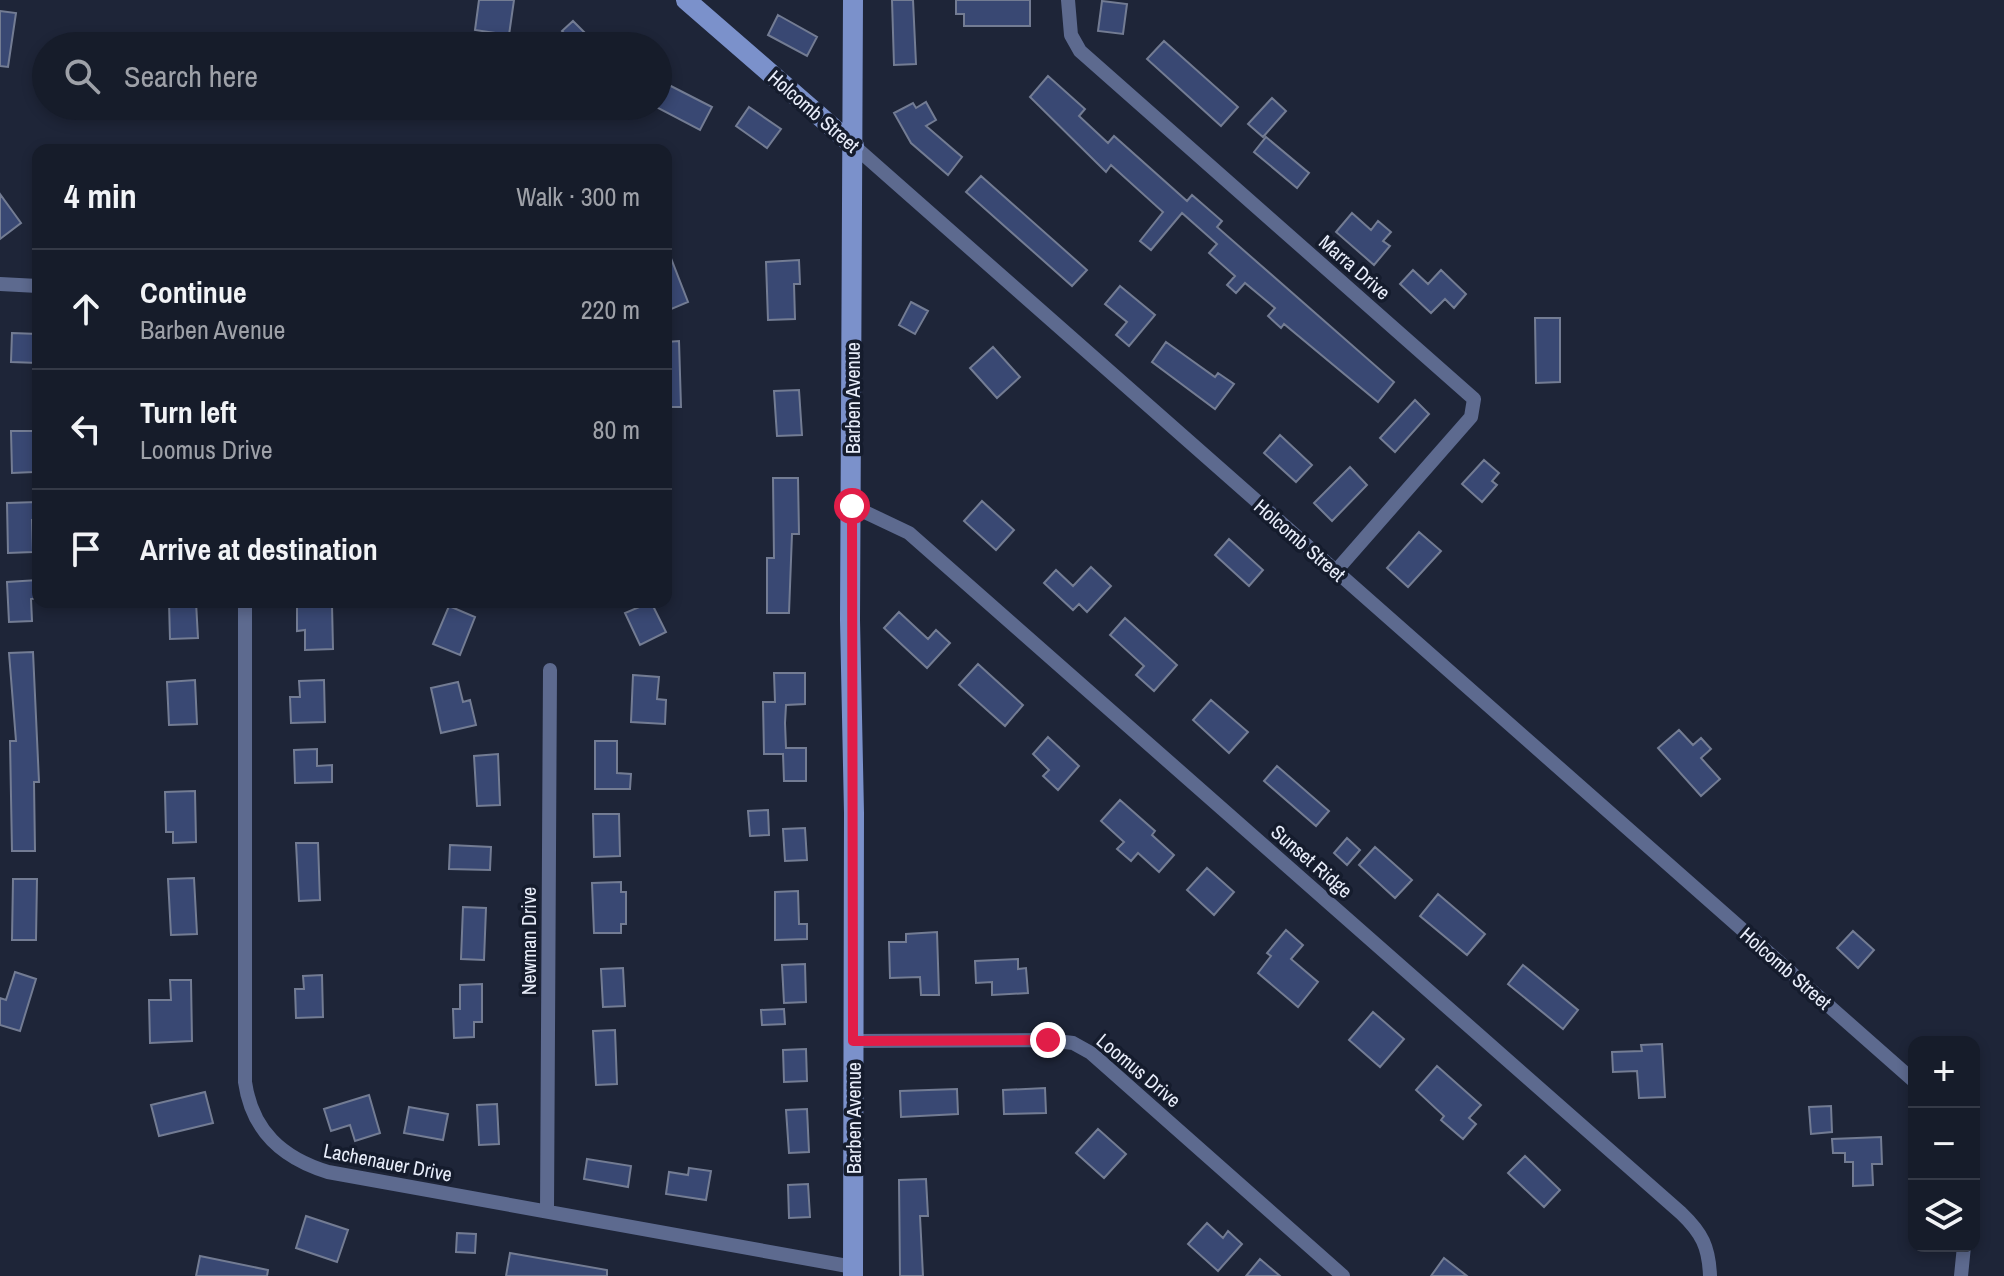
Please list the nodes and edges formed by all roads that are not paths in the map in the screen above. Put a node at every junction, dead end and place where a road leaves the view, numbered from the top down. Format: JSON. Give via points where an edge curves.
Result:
{"nodes":[{"id":1,"x":686,"y":0,"type":"edge"},
{"id":2,"x":853,"y":0,"type":"edge"},
{"id":3,"x":1068,"y":0,"type":"edge"},
{"id":4,"x":854,"y":146,"type":"junction"},
{"id":5,"x":0,"y":284,"type":"edge"},
{"id":6,"x":32,"y":286,"type":"edge"},
{"id":7,"x":852,"y":506,"type":"junction"},
{"id":8,"x":1335,"y":572,"type":"junction"},
{"id":9,"x":245,"y":608,"type":"edge"},
{"id":10,"x":550,"y":670,"type":"dead end"},
{"id":11,"x":853,"y":1041,"type":"junction"},
{"id":12,"x":1908,"y":1076,"type":"edge"},
{"id":13,"x":547,"y":1211,"type":"junction"},
{"id":14,"x":1963,"y":1252,"type":"edge"},
{"id":15,"x":853,"y":1272,"type":"edge"},
{"id":16,"x":1343,"y":1276,"type":"edge"},
{"id":17,"x":1710,"y":1276,"type":"edge"},
{"id":18,"x":1961,"y":1276,"type":"edge"}],
"edges":[{"from":1,"to":4,"type":"street","name":"Holcomb Street"},
{"from":2,"to":4,"type":"street","name":"Barben Avenue"},
{"from":3,"to":8,"type":"street","name":"Marra Drive","via":[[1071,35],[1080,51],[1474,399],[1471,417]]},
{"from":4,"to":7,"type":"street","name":"Barben Avenue"},
{"from":4,"to":8,"type":"street","name":"Holcomb Street"},
{"from":5,"to":6,"type":"street"},
{"from":7,"to":11,"type":"street","name":"Barben Avenue"},
{"from":7,"to":17,"type":"street","name":"Sunset Ridge","via":[[909,533],[1681,1213],[1709,1249]]},
{"from":8,"to":12,"type":"street","name":"Holcomb Street"},
{"from":9,"to":13,"type":"street","name":"Lachenauer Drive","via":[[245,1082],[255,1122],[291,1158],[307,1166]]},
{"from":10,"to":13,"type":"street","name":"Newman Drive"},
{"from":11,"to":15,"type":"street","name":"Barben Avenue"},
{"from":11,"to":16,"type":"street","name":"Loomus Drive","via":[[1073,1043],[1091,1053]]},
{"from":13,"to":15,"type":"street","name":"Lachenauer Drive"},
{"from":14,"to":18,"type":"street"}]}
